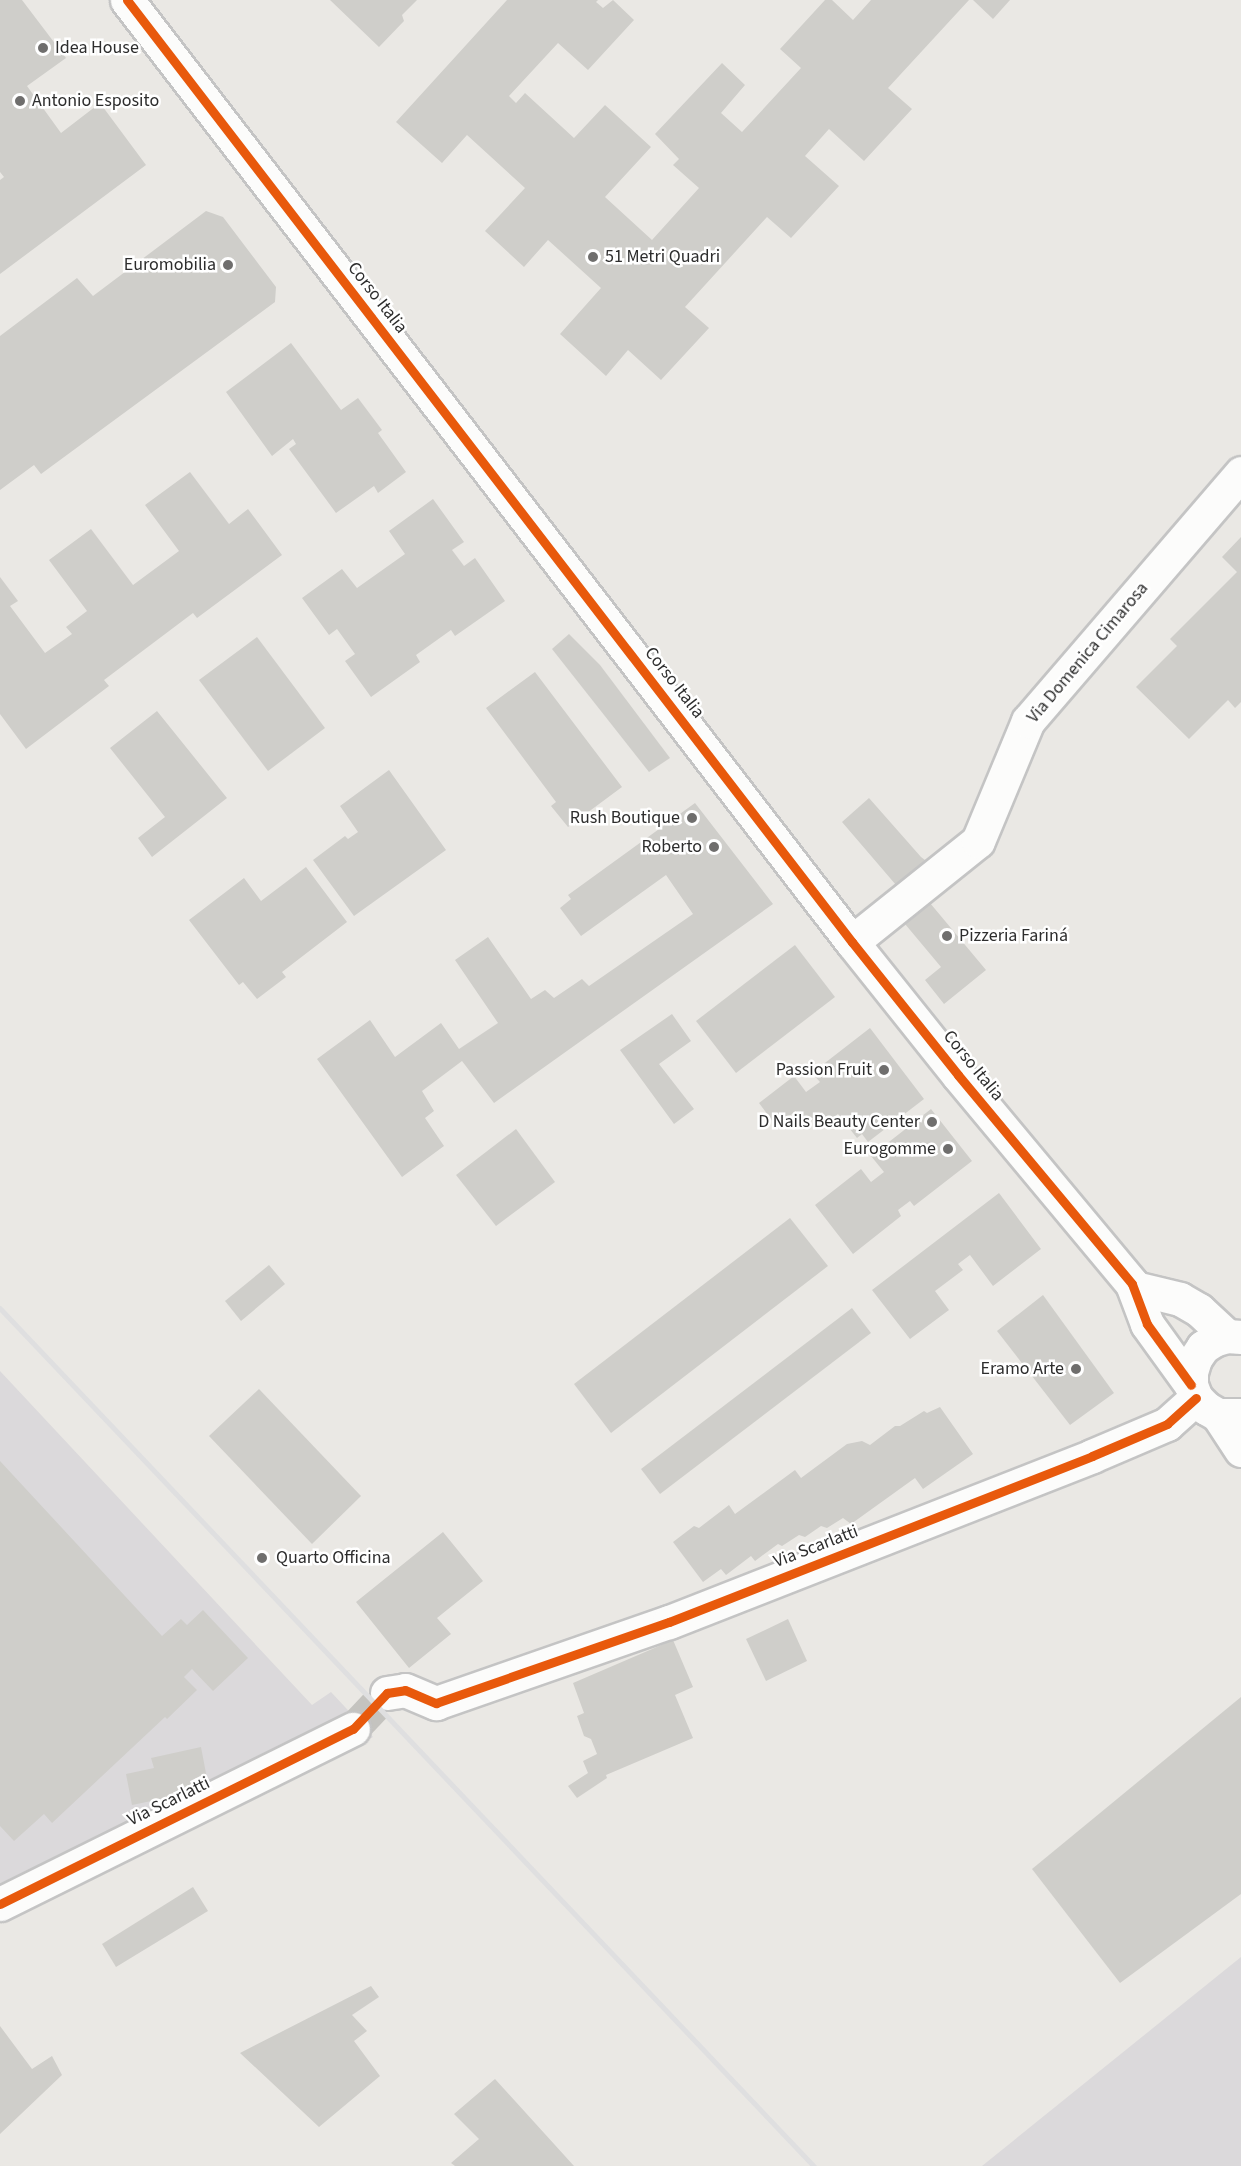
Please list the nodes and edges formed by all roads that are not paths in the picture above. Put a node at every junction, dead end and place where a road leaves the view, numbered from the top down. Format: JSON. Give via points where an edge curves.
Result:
{"nodes":[{"id":1,"x":127,"y":0,"type":"edge"},
{"id":2,"x":1241,"y":473,"type":"edge"},
{"id":3,"x":852,"y":942,"type":"junction"},
{"id":4,"x":1136,"y":1288,"type":"junction"},
{"id":5,"x":1237,"y":1337,"type":"edge"},
{"id":6,"x":1212,"y":1403,"type":"edge"},
{"id":7,"x":1241,"y":1450,"type":"edge"},
{"id":8,"x":387,"y":1694,"type":"dead end"},
{"id":9,"x":353,"y":1729,"type":"tunnel mouth"},
{"id":10,"x":0,"y":1904,"type":"edge"}],
"edges":[{"from":1,"to":3,"type":"street","name":"Corso Italia"},
{"from":2,"to":3,"type":"street","name":"Via Domenica Cimarosa","via":[[1028,722],[978,841]]},
{"from":3,"to":4,"type":"street","name":"Corso Italia"},
{"from":4,"to":5,"type":"street","via":[[1180,1299]]},
{"from":4,"to":6,"type":"street","name":"Corso Italia","via":[[1147,1324]]},
{"from":5,"to":6,"type":"street","via":[[1208,1344],[1194,1359],[1191,1371]]},
{"from":6,"to":7,"type":"street","name":"Corso Italia"},
{"from":6,"to":8,"type":"street","name":"Via Scarlatti","via":[[1092,1456],[669,1622],[436,1703],[405,1690]]},
{"from":9,"to":10,"type":"street","name":"Via Scarlatti"}]}
